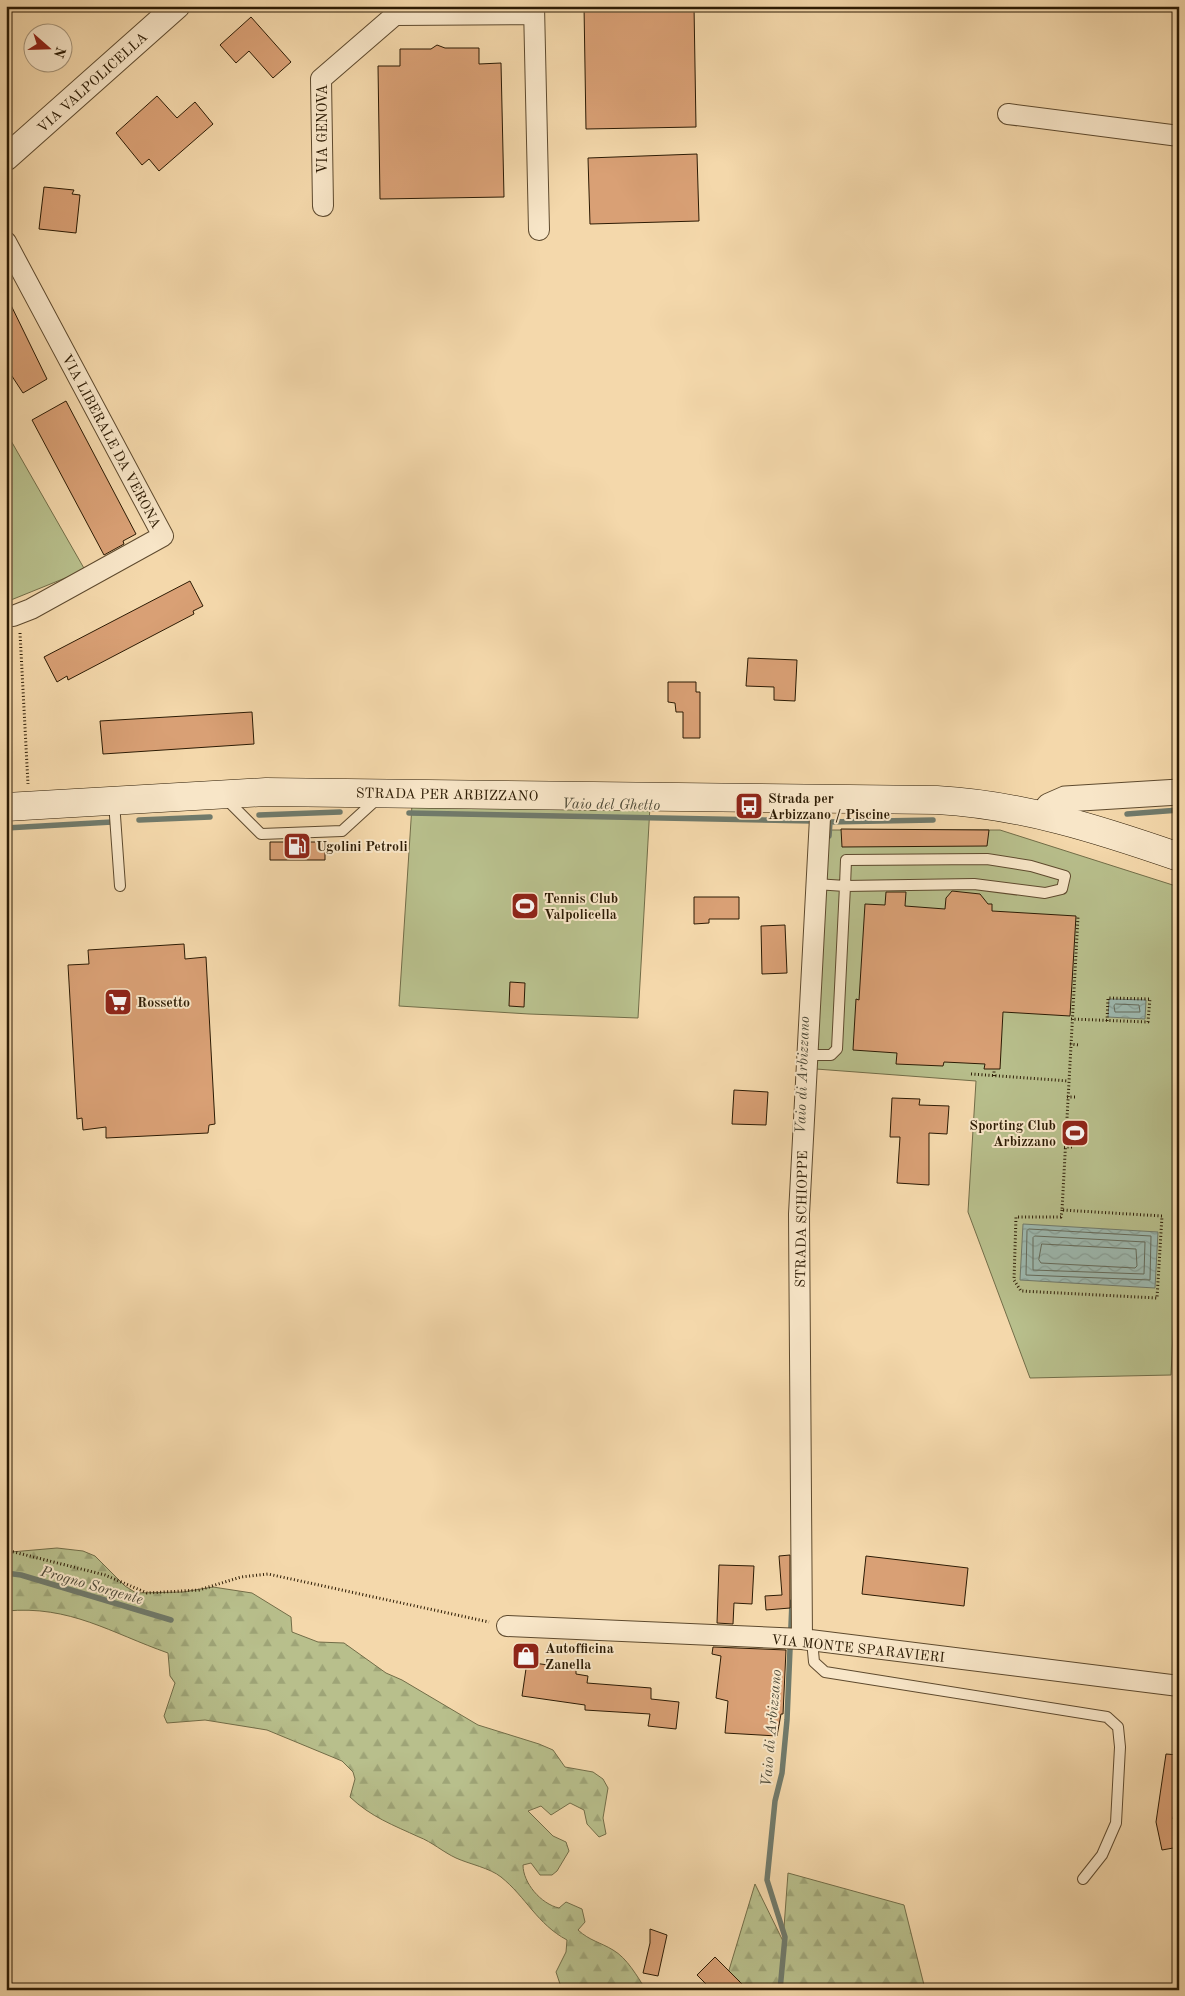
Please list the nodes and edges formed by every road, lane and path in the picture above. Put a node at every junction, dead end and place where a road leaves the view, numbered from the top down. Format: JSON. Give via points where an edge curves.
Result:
{"nodes":[{"id":1,"x":177,"y":6,"type":"edge"},
{"id":2,"x":534,"y":10,"type":"edge"},
{"id":3,"x":1008,"y":114,"type":"dead end"},
{"id":4,"x":1179,"y":136,"type":"edge"},
{"id":5,"x":6,"y":158,"type":"edge"},
{"id":6,"x":323,"y":206,"type":"dead end"},
{"id":7,"x":539,"y":230,"type":"dead end"},
{"id":8,"x":6,"y":242,"type":"edge"},
{"id":9,"x":12,"y":615,"type":"edge"},
{"id":10,"x":1179,"y":792,"type":"edge"},
{"id":11,"x":383,"y":794,"type":"junction"},
{"id":12,"x":222,"y":795,"type":"junction"},
{"id":13,"x":821,"y":799,"type":"junction"},
{"id":14,"x":114,"y":801,"type":"junction"},
{"id":15,"x":18,"y":806,"type":"edge"},
{"id":16,"x":1043,"y":814,"type":"junction"},
{"id":17,"x":1179,"y":857,"type":"edge"},
{"id":18,"x":817,"y":884,"type":"junction"},
{"id":19,"x":841,"y":885,"type":"junction"},
{"id":20,"x":120,"y":886,"type":"dead end"},
{"id":21,"x":1078,"y":917,"type":"dead end"},
{"id":22,"x":1071,"y":1019,"type":"junction"},
{"id":23,"x":1107,"y":1021,"type":"junction"},
{"id":24,"x":1070,"y":1044,"type":"junction"},
{"id":25,"x":1079,"y":1045,"type":"dead end"},
{"id":26,"x":807,"y":1055,"type":"junction"},
{"id":27,"x":994,"y":1069,"type":"dead end"},
{"id":28,"x":971,"y":1074,"type":"dead end"},
{"id":29,"x":994,"y":1076,"type":"junction"},
{"id":30,"x":1068,"y":1081,"type":"junction"},
{"id":31,"x":1067,"y":1097,"type":"junction"},
{"id":32,"x":1076,"y":1097,"type":"dead end"},
{"id":33,"x":1064,"y":1147,"type":"junction"},
{"id":34,"x":1074,"y":1147,"type":"dead end"},
{"id":35,"x":1062,"y":1210,"type":"junction"},
{"id":36,"x":6,"y":1550,"type":"edge"},
{"id":37,"x":507,"y":1626,"type":"joint"},
{"id":38,"x":807,"y":1640,"type":"junction"},
{"id":39,"x":1179,"y":1686,"type":"edge"},
{"id":40,"x":1083,"y":1879,"type":"dead end"}],
"edges":[{"from":1,"to":5,"type":"street","name":"VIA VALPOLICELLA"},
{"from":2,"to":6,"type":"street","name":"VIA GENOVA","via":[[395,15],[321,80]]},
{"from":2,"to":7,"type":"street","name":"VIA GENOVA"},
{"from":3,"to":4,"type":"street"},
{"from":8,"to":9,"type":"street","name":"VIA LIBERALE DA VERONA","via":[[163,536]]},
{"from":9,"to":15,"type":"path"},
{"from":10,"to":16,"type":"street","via":[[1065,800],[1049,806]]},
{"from":11,"to":12,"type":"main road","name":"STRADA PER ARBIZZANO","via":[[266,792]]},
{"from":11,"to":12,"type":"lane","via":[[342,831],[262,834]]},
{"from":11,"to":13,"type":"main road","name":"STRADA PER ARBIZZANO"},
{"from":12,"to":14,"type":"main road","name":"STRADA PER ARBIZZANO"},
{"from":13,"to":16,"type":"main road","name":"STRADA PER ARBIZZANO","via":[[979,802]]},
{"from":13,"to":18,"type":"street","name":"STRADA SCHIOPPE"},
{"from":14,"to":15,"type":"main road","name":"STRADA PER ARBIZZANO"},
{"from":14,"to":20,"type":"lane"},
{"from":16,"to":17,"type":"main road","via":[[1096,828]]},
{"from":18,"to":19,"type":"lane"},
{"from":18,"to":26,"type":"street","name":"STRADA SCHIOPPE"},
{"from":19,"to":19,"type":"lane","via":[[974,884],[1045,892],[1062,889],[1065,876],[1031,866],[987,859],[846,860]]},
{"from":19,"to":26,"type":"lane","via":[[837,1049],[831,1055]]},
{"from":21,"to":22,"type":"path"},
{"from":22,"to":23,"type":"path"},
{"from":22,"to":24,"type":"path"},
{"from":23,"to":23,"type":"path","via":[[1108,998],[1150,998],[1148,1022]]},
{"from":24,"to":25,"type":"path"},
{"from":24,"to":30,"type":"path"},
{"from":26,"to":38,"type":"street","name":"STRADA SCHIOPPE","via":[[799,1214]]},
{"from":27,"to":29,"type":"path"},
{"from":28,"to":29,"type":"path"},
{"from":29,"to":30,"type":"path"},
{"from":30,"to":31,"type":"path"},
{"from":31,"to":32,"type":"path"},
{"from":31,"to":33,"type":"path"},
{"from":33,"to":34,"type":"path"},
{"from":33,"to":35,"type":"path"},
{"from":35,"to":35,"type":"path","via":[[1162,1216],[1157,1298],[1021,1291],[1014,1280],[1016,1217],[1061,1217]]},
{"from":36,"to":37,"type":"path","via":[[105,1575],[147,1593],[199,1590],[241,1577],[268,1574]]},
{"from":37,"to":38,"type":"street","name":"VIA MONTE SPARAVIERI"},
{"from":38,"to":39,"type":"street","name":"VIA MONTE SPARAVIERI"},
{"from":38,"to":40,"type":"lane","via":[[814,1662],[825,1672],[1107,1717],[1118,1727],[1120,1747],[1116,1823],[1102,1855]]}]}
